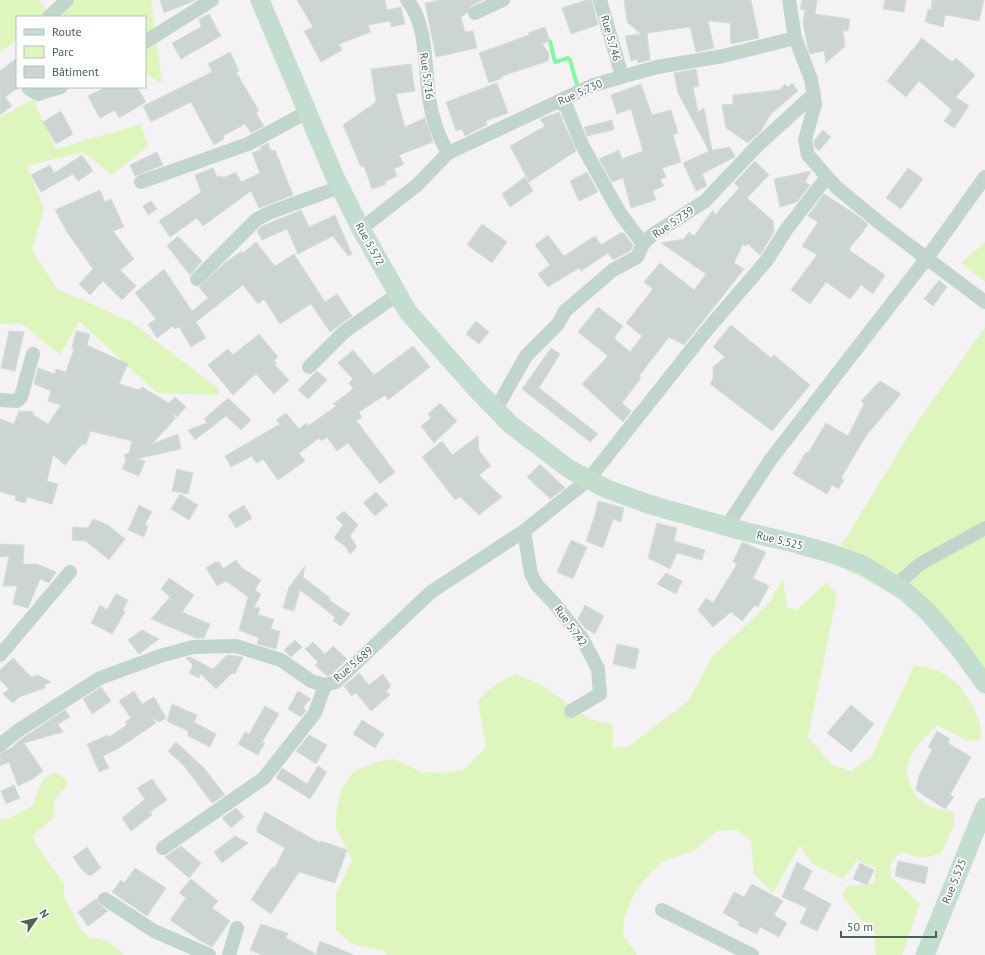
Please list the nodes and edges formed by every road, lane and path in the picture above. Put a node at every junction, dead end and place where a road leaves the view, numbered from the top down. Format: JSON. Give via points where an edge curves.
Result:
{"nodes":[{"id":1,"x":67,"y":0,"type":"edge"},
{"id":2,"x":212,"y":0,"type":"edge"},
{"id":3,"x":260,"y":0,"type":"edge"},
{"id":4,"x":407,"y":0,"type":"edge"},
{"id":5,"x":503,"y":0,"type":"edge"},
{"id":6,"x":600,"y":0,"type":"edge"},
{"id":7,"x":789,"y":0,"type":"edge"},
{"id":8,"x":475,"y":13,"type":"dead end"},
{"id":9,"x":50,"y":16,"type":"edge"},
{"id":10,"x":795,"y":38,"type":"junction"},
{"id":11,"x":146,"y":41,"type":"edge"},
{"id":12,"x":622,"y":76,"type":"junction"},
{"id":13,"x":58,"y":88,"type":"edge"},
{"id":14,"x":29,"y":90,"type":"dead end"},
{"id":15,"x":814,"y":94,"type":"junction"},
{"id":16,"x":558,"y":102,"type":"junction"},
{"id":17,"x":307,"y":112,"type":"junction"},
{"id":18,"x":448,"y":153,"type":"junction"},
{"id":19,"x":826,"y":177,"type":"junction"},
{"id":20,"x":985,"y":178,"type":"edge"},
{"id":21,"x":141,"y":182,"type":"dead end"},
{"id":22,"x":340,"y":187,"type":"junction"},
{"id":23,"x":361,"y":229,"type":"junction"},
{"id":24,"x":643,"y":244,"type":"junction"},
{"id":25,"x":927,"y":258,"type":"junction"},
{"id":26,"x":197,"y":279,"type":"dead end"},
{"id":27,"x":398,"y":294,"type":"junction"},
{"id":28,"x":985,"y":302,"type":"edge"},
{"id":29,"x":33,"y":354,"type":"dead end"},
{"id":30,"x":309,"y":367,"type":"dead end"},
{"id":31,"x":0,"y":400,"type":"edge"},
{"id":32,"x":496,"y":409,"type":"junction"},
{"id":33,"x":541,"y":447,"type":"joint"},
{"id":34,"x":588,"y":480,"type":"junction"},
{"id":35,"x":727,"y":526,"type":"junction"},
{"id":36,"x":985,"y":528,"type":"edge"},
{"id":37,"x":524,"y":531,"type":"junction"},
{"id":38,"x":70,"y":572,"type":"dead end"},
{"id":39,"x":896,"y":584,"type":"junction"},
{"id":40,"x":2,"y":648,"type":"edge"},
{"id":41,"x":985,"y":684,"type":"edge"},
{"id":42,"x":324,"y":685,"type":"junction"},
{"id":43,"x":571,"y":711,"type":"dead end"},
{"id":44,"x":0,"y":745,"type":"edge"},
{"id":45,"x":985,"y":807,"type":"edge"},
{"id":46,"x":163,"y":848,"type":"dead end"},
{"id":47,"x":105,"y":899,"type":"dead end"},
{"id":48,"x":662,"y":910,"type":"dead end"},
{"id":49,"x":237,"y":928,"type":"dead end"},
{"id":50,"x":209,"y":955,"type":"edge"},
{"id":51,"x":229,"y":955,"type":"edge"},
{"id":52,"x":752,"y":955,"type":"edge"},
{"id":53,"x":925,"y":955,"type":"edge"}],
"edges":[{"from":1,"to":9,"type":"street"},
{"from":2,"to":11,"type":"street"},
{"from":3,"to":17,"type":"street","name":"Rue 5.572"},
{"from":4,"to":18,"type":"street","name":"Rue 5.716","via":[[416,12],[433,117],[437,132]]},
{"from":5,"to":8,"type":"street"},
{"from":6,"to":12,"type":"street","name":"Rue 5.746"},
{"from":7,"to":10,"type":"street"},
{"from":10,"to":12,"type":"street","name":"Rue 5.730"},
{"from":10,"to":15,"type":"street"},
{"from":12,"to":16,"type":"street","name":"Rue 5.730","via":[[593,85]]},
{"from":13,"to":14,"type":"street","via":[[38,94]]},
{"from":15,"to":19,"type":"street","via":[[815,104],[805,140],[808,155]]},
{"from":15,"to":24,"type":"street","name":"Rue 5.739","via":[[758,145],[706,201],[652,235]]},
{"from":16,"to":18,"type":"street","name":"Rue 5.730"},
{"from":16,"to":24,"type":"street","via":[[566,106],[582,145],[603,183],[620,213]]},
{"from":17,"to":21,"type":"street","via":[[248,144]]},
{"from":17,"to":22,"type":"street","name":"Rue 5.572"},
{"from":18,"to":23,"type":"street","name":"Rue 5.730","via":[[417,185]]},
{"from":19,"to":25,"type":"street","via":[[881,224]]},
{"from":19,"to":34,"type":"street","name":"Rue 5.689","via":[[786,230],[768,260],[706,331]]},
{"from":20,"to":25,"type":"street"},
{"from":22,"to":23,"type":"street","name":"Rue 5.572"},
{"from":22,"to":26,"type":"street","via":[[257,219]]},
{"from":23,"to":27,"type":"street","name":"Rue 5.572"},
{"from":24,"to":32,"type":"street","name":"Rue 5.739","via":[[637,257],[612,270],[565,311],[558,324],[526,356]]},
{"from":25,"to":28,"type":"street"},
{"from":25,"to":35,"type":"street","via":[[771,458]]},
{"from":27,"to":30,"type":"street","via":[[344,332]]},
{"from":27,"to":32,"type":"street","name":"Rue 5.572","via":[[415,322]]},
{"from":29,"to":31,"type":"street","via":[[21,396],[17,401]]},
{"from":32,"to":33,"type":"street","name":"Rue 5.572","via":[[510,424]]},
{"from":33,"to":34,"type":"street","name":"Rue 5.525"},
{"from":34,"to":35,"type":"street","name":"Rue 5.525","via":[[648,504]]},
{"from":34,"to":37,"type":"street","name":"Rue 5.689"},
{"from":35,"to":39,"type":"street","name":"Rue 5.525","via":[[834,554],[863,565]]},
{"from":36,"to":39,"type":"street","via":[[920,564]]},
{"from":37,"to":42,"type":"street","name":"Rue 5.689","via":[[431,592],[336,682]]},
{"from":37,"to":43,"type":"street","name":"Rue 5.742","via":[[531,574],[537,585],[582,638],[598,669],[600,694]]},
{"from":38,"to":40,"type":"street"},
{"from":39,"to":41,"type":"street","name":"Rue 5.525","via":[[928,612]]},
{"from":42,"to":44,"type":"street","name":"Rue 5.689","via":[[311,681],[281,660],[236,646],[193,647],[100,678]]},
{"from":42,"to":46,"type":"street","via":[[315,713],[264,778]]},
{"from":45,"to":53,"type":"street","name":"Rue 5.525"},
{"from":47,"to":50,"type":"street","via":[[154,931]]},
{"from":48,"to":52,"type":"street"},
{"from":49,"to":51,"type":"street"}]}
